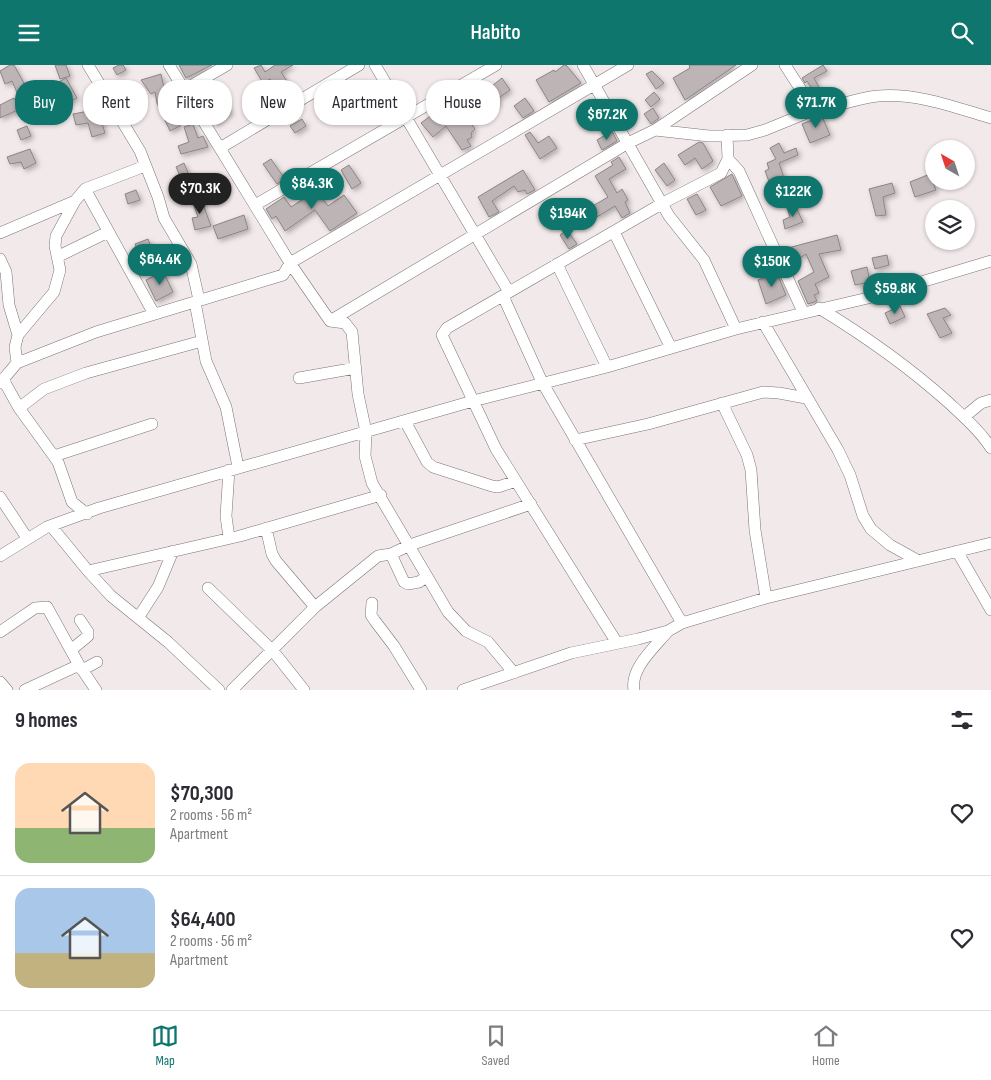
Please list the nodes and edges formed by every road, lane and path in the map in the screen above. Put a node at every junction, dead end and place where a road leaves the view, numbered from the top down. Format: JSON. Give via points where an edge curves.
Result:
{"nodes":[{"id":1,"x":88,"y":65,"type":"edge"},
{"id":2,"x":169,"y":65,"type":"edge"},
{"id":3,"x":227,"y":65,"type":"edge"},
{"id":4,"x":359,"y":65,"type":"edge"},
{"id":5,"x":375,"y":65,"type":"edge"},
{"id":6,"x":496,"y":65,"type":"edge"},
{"id":7,"x":583,"y":65,"type":"edge"},
{"id":8,"x":628,"y":65,"type":"edge"},
{"id":9,"x":752,"y":65,"type":"edge"},
{"id":10,"x":785,"y":65,"type":"edge"},
{"id":11,"x":178,"y":80,"type":"edge"},
{"id":12,"x":201,"y":80,"type":"edge"},
{"id":13,"x":384,"y":80,"type":"edge"},
{"id":14,"x":594,"y":86,"type":"junction"},
{"id":15,"x":814,"y":110,"type":"junction"},
{"id":16,"x":416,"y":111,"type":"edge"},
{"id":17,"x":991,"y":118,"type":"edge"},
{"id":18,"x":206,"y":125,"type":"edge"},
{"id":19,"x":392,"y":125,"type":"edge"},
{"id":20,"x":411,"y":125,"type":"edge"},
{"id":21,"x":655,"y":129,"type":"junction"},
{"id":22,"x":728,"y":135,"type":"junction"},
{"id":23,"x":628,"y":143,"type":"junction"},
{"id":24,"x":220,"y":148,"type":"junction"},
{"id":25,"x":728,"y":159,"type":"junction"},
{"id":26,"x":146,"y":166,"type":"junction"},
{"id":27,"x":441,"y":175,"type":"junction"},
{"id":28,"x":85,"y":189,"type":"junction"},
{"id":29,"x":75,"y":201,"type":"junction"},
{"id":30,"x":663,"y":203,"type":"junction"},
{"id":31,"x":255,"y":205,"type":"junction"},
{"id":32,"x":108,"y":232,"type":"junction"},
{"id":33,"x":614,"y":232,"type":"junction"},
{"id":34,"x":0,"y":233,"type":"edge"},
{"id":35,"x":475,"y":234,"type":"junction"},
{"id":36,"x":57,"y":257,"type":"junction"},
{"id":37,"x":0,"y":259,"type":"edge"},
{"id":38,"x":991,"y":261,"type":"edge"},
{"id":39,"x":290,"y":263,"type":"junction"},
{"id":40,"x":557,"y":264,"type":"junction"},
{"id":41,"x":506,"y":294,"type":"junction"},
{"id":42,"x":197,"y":301,"type":"junction"},
{"id":43,"x":819,"y":308,"type":"junction"},
{"id":44,"x":803,"y":312,"type":"junction"},
{"id":45,"x":154,"y":314,"type":"junction"},
{"id":46,"x":330,"y":321,"type":"junction"},
{"id":47,"x":763,"y":322,"type":"junction"},
{"id":48,"x":736,"y":329,"type":"junction"},
{"id":49,"x":18,"y":335,"type":"junction"},
{"id":50,"x":202,"y":341,"type":"junction"},
{"id":51,"x":671,"y":348,"type":"junction"},
{"id":52,"x":16,"y":363,"type":"junction"},
{"id":53,"x":607,"y":367,"type":"junction"},
{"id":54,"x":356,"y":368,"type":"junction"},
{"id":55,"x":299,"y":378,"type":"dead end"},
{"id":56,"x":1,"y":381,"type":"edge"},
{"id":57,"x":542,"y":382,"type":"junction"},
{"id":58,"x":806,"y":398,"type":"junction"},
{"id":59,"x":991,"y":400,"type":"edge"},
{"id":60,"x":474,"y":401,"type":"junction"},
{"id":61,"x":722,"y":403,"type":"junction"},
{"id":62,"x":19,"y":408,"type":"junction"},
{"id":63,"x":964,"y":417,"type":"junction"},
{"id":64,"x":405,"y":421,"type":"junction"},
{"id":65,"x":152,"y":424,"type":"dead end"},
{"id":66,"x":366,"y":432,"type":"junction"},
{"id":67,"x":575,"y":440,"type":"junction"},
{"id":68,"x":991,"y":448,"type":"edge"},
{"id":69,"x":54,"y":456,"type":"junction"},
{"id":70,"x":234,"y":469,"type":"junction"},
{"id":71,"x":516,"y":481,"type":"junction"},
{"id":72,"x":381,"y":495,"type":"junction"},
{"id":73,"x":0,"y":497,"type":"edge"},
{"id":74,"x":531,"y":504,"type":"junction"},
{"id":75,"x":87,"y":514,"type":"junction"},
{"id":76,"x":51,"y":525,"type":"junction"},
{"id":77,"x":266,"y":528,"type":"junction"},
{"id":78,"x":27,"y":538,"type":"junction"},
{"id":79,"x":229,"y":538,"type":"junction"},
{"id":80,"x":991,"y":543,"type":"edge"},
{"id":81,"x":410,"y":545,"type":"junction"},
{"id":82,"x":173,"y":551,"type":"junction"},
{"id":83,"x":957,"y":551,"type":"junction"},
{"id":84,"x":391,"y":554,"type":"junction"},
{"id":85,"x":0,"y":556,"type":"edge"},
{"id":86,"x":917,"y":560,"type":"junction"},
{"id":87,"x":88,"y":571,"type":"junction"},
{"id":88,"x":426,"y":577,"type":"junction"},
{"id":89,"x":208,"y":589,"type":"dead end"},
{"id":90,"x":766,"y":599,"type":"junction"},
{"id":91,"x":372,"y":603,"type":"dead end"},
{"id":92,"x":315,"y":607,"type":"junction"},
{"id":93,"x":991,"y":610,"type":"edge"},
{"id":94,"x":138,"y":619,"type":"junction"},
{"id":95,"x":80,"y":620,"type":"dead end"},
{"id":96,"x":682,"y":623,"type":"junction"},
{"id":97,"x":668,"y":631,"type":"junction"},
{"id":98,"x":0,"y":632,"type":"edge"},
{"id":99,"x":617,"y":643,"type":"junction"},
{"id":100,"x":71,"y":650,"type":"junction"},
{"id":101,"x":273,"y":651,"type":"junction"},
{"id":102,"x":98,"y":662,"type":"dead end"},
{"id":103,"x":80,"y":668,"type":"junction"},
{"id":104,"x":514,"y":673,"type":"junction"},
{"id":105,"x":0,"y":682,"type":"edge"},
{"id":106,"x":7,"y":690,"type":"edge"},
{"id":107,"x":24,"y":690,"type":"edge"},
{"id":108,"x":96,"y":690,"type":"edge"},
{"id":109,"x":219,"y":690,"type":"edge"},
{"id":110,"x":232,"y":690,"type":"edge"},
{"id":111,"x":304,"y":690,"type":"edge"},
{"id":112,"x":422,"y":690,"type":"edge"},
{"id":113,"x":463,"y":690,"type":"edge"},
{"id":114,"x":634,"y":690,"type":"edge"}],
"edges":[{"from":1,"to":26,"type":"street"},
{"from":2,"to":11,"type":"street"},
{"from":3,"to":12,"type":"street"},
{"from":4,"to":24,"type":"street"},
{"from":5,"to":13,"type":"street"},
{"from":6,"to":16,"type":"street"},
{"from":7,"to":14,"type":"street"},
{"from":8,"to":14,"type":"street"},
{"from":9,"to":21,"type":"street"},
{"from":10,"to":15,"type":"street"},
{"from":14,"to":23,"type":"street"},
{"from":14,"to":27,"type":"street"},
{"from":15,"to":17,"type":"street","via":[[878,97],[916,97]]},
{"from":15,"to":22,"type":"street","via":[[765,130],[747,135]]},
{"from":18,"to":24,"type":"street"},
{"from":19,"to":31,"type":"street"},
{"from":20,"to":27,"type":"street"},
{"from":21,"to":22,"type":"street","via":[[709,136]]},
{"from":21,"to":23,"type":"street"},
{"from":22,"to":25,"type":"street"},
{"from":23,"to":30,"type":"street"},
{"from":23,"to":35,"type":"street"},
{"from":24,"to":31,"type":"street"},
{"from":25,"to":30,"type":"street","via":[[721,173]]},
{"from":25,"to":44,"type":"street","via":[[739,171]]},
{"from":26,"to":28,"type":"street"},
{"from":26,"to":42,"type":"street","via":[[164,218],[191,264]]},
{"from":27,"to":35,"type":"street"},
{"from":27,"to":39,"type":"street"},
{"from":28,"to":29,"type":"street"},
{"from":28,"to":32,"type":"street"},
{"from":29,"to":34,"type":"street"},
{"from":29,"to":36,"type":"street","via":[[56,236]]},
{"from":30,"to":33,"type":"street"},
{"from":30,"to":48,"type":"street","via":[[678,229],[704,260]]},
{"from":31,"to":39,"type":"street"},
{"from":32,"to":36,"type":"street"},
{"from":32,"to":45,"type":"street"},
{"from":33,"to":40,"type":"street"},
{"from":33,"to":51,"type":"street"},
{"from":35,"to":41,"type":"street"},
{"from":35,"to":46,"type":"street"},
{"from":36,"to":49,"type":"street","via":[[60,271],[54,292]]},
{"from":37,"to":49,"type":"street","via":[[6,272],[9,305]]},
{"from":38,"to":43,"type":"street"},
{"from":39,"to":42,"type":"street","via":[[283,275]]},
{"from":39,"to":46,"type":"street"},
{"from":40,"to":41,"type":"street"},
{"from":40,"to":53,"type":"street"},
{"from":41,"to":57,"type":"street"},
{"from":41,"to":60,"type":"street","via":[[443,331],[442,338]]},
{"from":42,"to":45,"type":"street"},
{"from":42,"to":50,"type":"street"},
{"from":43,"to":44,"type":"street"},
{"from":43,"to":63,"type":"street","via":[[922,378]]},
{"from":44,"to":47,"type":"street"},
{"from":45,"to":52,"type":"street"},
{"from":46,"to":54,"type":"street","via":[[345,323],[352,332]]},
{"from":47,"to":48,"type":"street"},
{"from":47,"to":58,"type":"street"},
{"from":48,"to":51,"type":"street"},
{"from":49,"to":52,"type":"street"},
{"from":50,"to":62,"type":"street","via":[[86,373],[44,389]]},
{"from":50,"to":70,"type":"street","via":[[206,361],[226,407]]},
{"from":51,"to":53,"type":"street"},
{"from":52,"to":56,"type":"street"},
{"from":53,"to":57,"type":"street"},
{"from":54,"to":55,"type":"street"},
{"from":54,"to":66,"type":"street"},
{"from":56,"to":62,"type":"street"},
{"from":57,"to":60,"type":"street"},
{"from":57,"to":67,"type":"street"},
{"from":58,"to":61,"type":"street","via":[[771,391]]},
{"from":58,"to":86,"type":"street","via":[[838,450],[863,516],[890,545]]},
{"from":59,"to":63,"type":"street","via":[[981,403]]},
{"from":60,"to":64,"type":"street"},
{"from":60,"to":71,"type":"street","via":[[496,449]]},
{"from":61,"to":67,"type":"street"},
{"from":61,"to":90,"type":"street","via":[[751,470],[755,530]]},
{"from":62,"to":69,"type":"street"},
{"from":63,"to":68,"type":"street"},
{"from":64,"to":66,"type":"street"},
{"from":64,"to":71,"type":"street","via":[[427,462],[433,467],[492,486]]},
{"from":65,"to":69,"type":"street"},
{"from":66,"to":70,"type":"street"},
{"from":66,"to":72,"type":"street","via":[[365,456],[372,483]]},
{"from":67,"to":96,"type":"street"},
{"from":69,"to":75,"type":"street","via":[[72,502]]},
{"from":70,"to":75,"type":"street"},
{"from":70,"to":79,"type":"street","via":[[226,516]]},
{"from":71,"to":74,"type":"street"},
{"from":72,"to":77,"type":"street"},
{"from":72,"to":81,"type":"street"},
{"from":73,"to":78,"type":"street"},
{"from":74,"to":81,"type":"street"},
{"from":74,"to":99,"type":"street"},
{"from":75,"to":76,"type":"street"},
{"from":76,"to":78,"type":"street"},
{"from":76,"to":87,"type":"street"},
{"from":77,"to":79,"type":"street"},
{"from":77,"to":92,"type":"street","via":[[276,561]]},
{"from":78,"to":85,"type":"street"},
{"from":79,"to":82,"type":"street"},
{"from":80,"to":83,"type":"street"},
{"from":81,"to":84,"type":"street"},
{"from":81,"to":88,"type":"street"},
{"from":82,"to":87,"type":"street"},
{"from":82,"to":94,"type":"street","via":[[158,587]]},
{"from":83,"to":86,"type":"street"},
{"from":83,"to":93,"type":"street"},
{"from":84,"to":88,"type":"street","via":[[408,584]]},
{"from":84,"to":92,"type":"street","via":[[378,556]]},
{"from":86,"to":90,"type":"street"},
{"from":87,"to":94,"type":"street","via":[[111,597]]},
{"from":88,"to":104,"type":"street","via":[[459,626],[488,642]]},
{"from":89,"to":101,"type":"street"},
{"from":90,"to":96,"type":"street"},
{"from":91,"to":112,"type":"street","via":[[371,615]]},
{"from":92,"to":101,"type":"street"},
{"from":94,"to":109,"type":"street"},
{"from":95,"to":100,"type":"street","via":[[88,637]]},
{"from":96,"to":97,"type":"street"},
{"from":97,"to":99,"type":"street"},
{"from":97,"to":114,"type":"street","via":[[639,667]]},
{"from":98,"to":100,"type":"street","via":[[35,608],[47,607]]},
{"from":99,"to":104,"type":"street","via":[[571,653]]},
{"from":100,"to":103,"type":"street"},
{"from":101,"to":110,"type":"street"},
{"from":101,"to":111,"type":"street"},
{"from":102,"to":103,"type":"street"},
{"from":103,"to":107,"type":"street"},
{"from":103,"to":108,"type":"street"},
{"from":104,"to":113,"type":"street"},
{"from":105,"to":106,"type":"street"}]}
